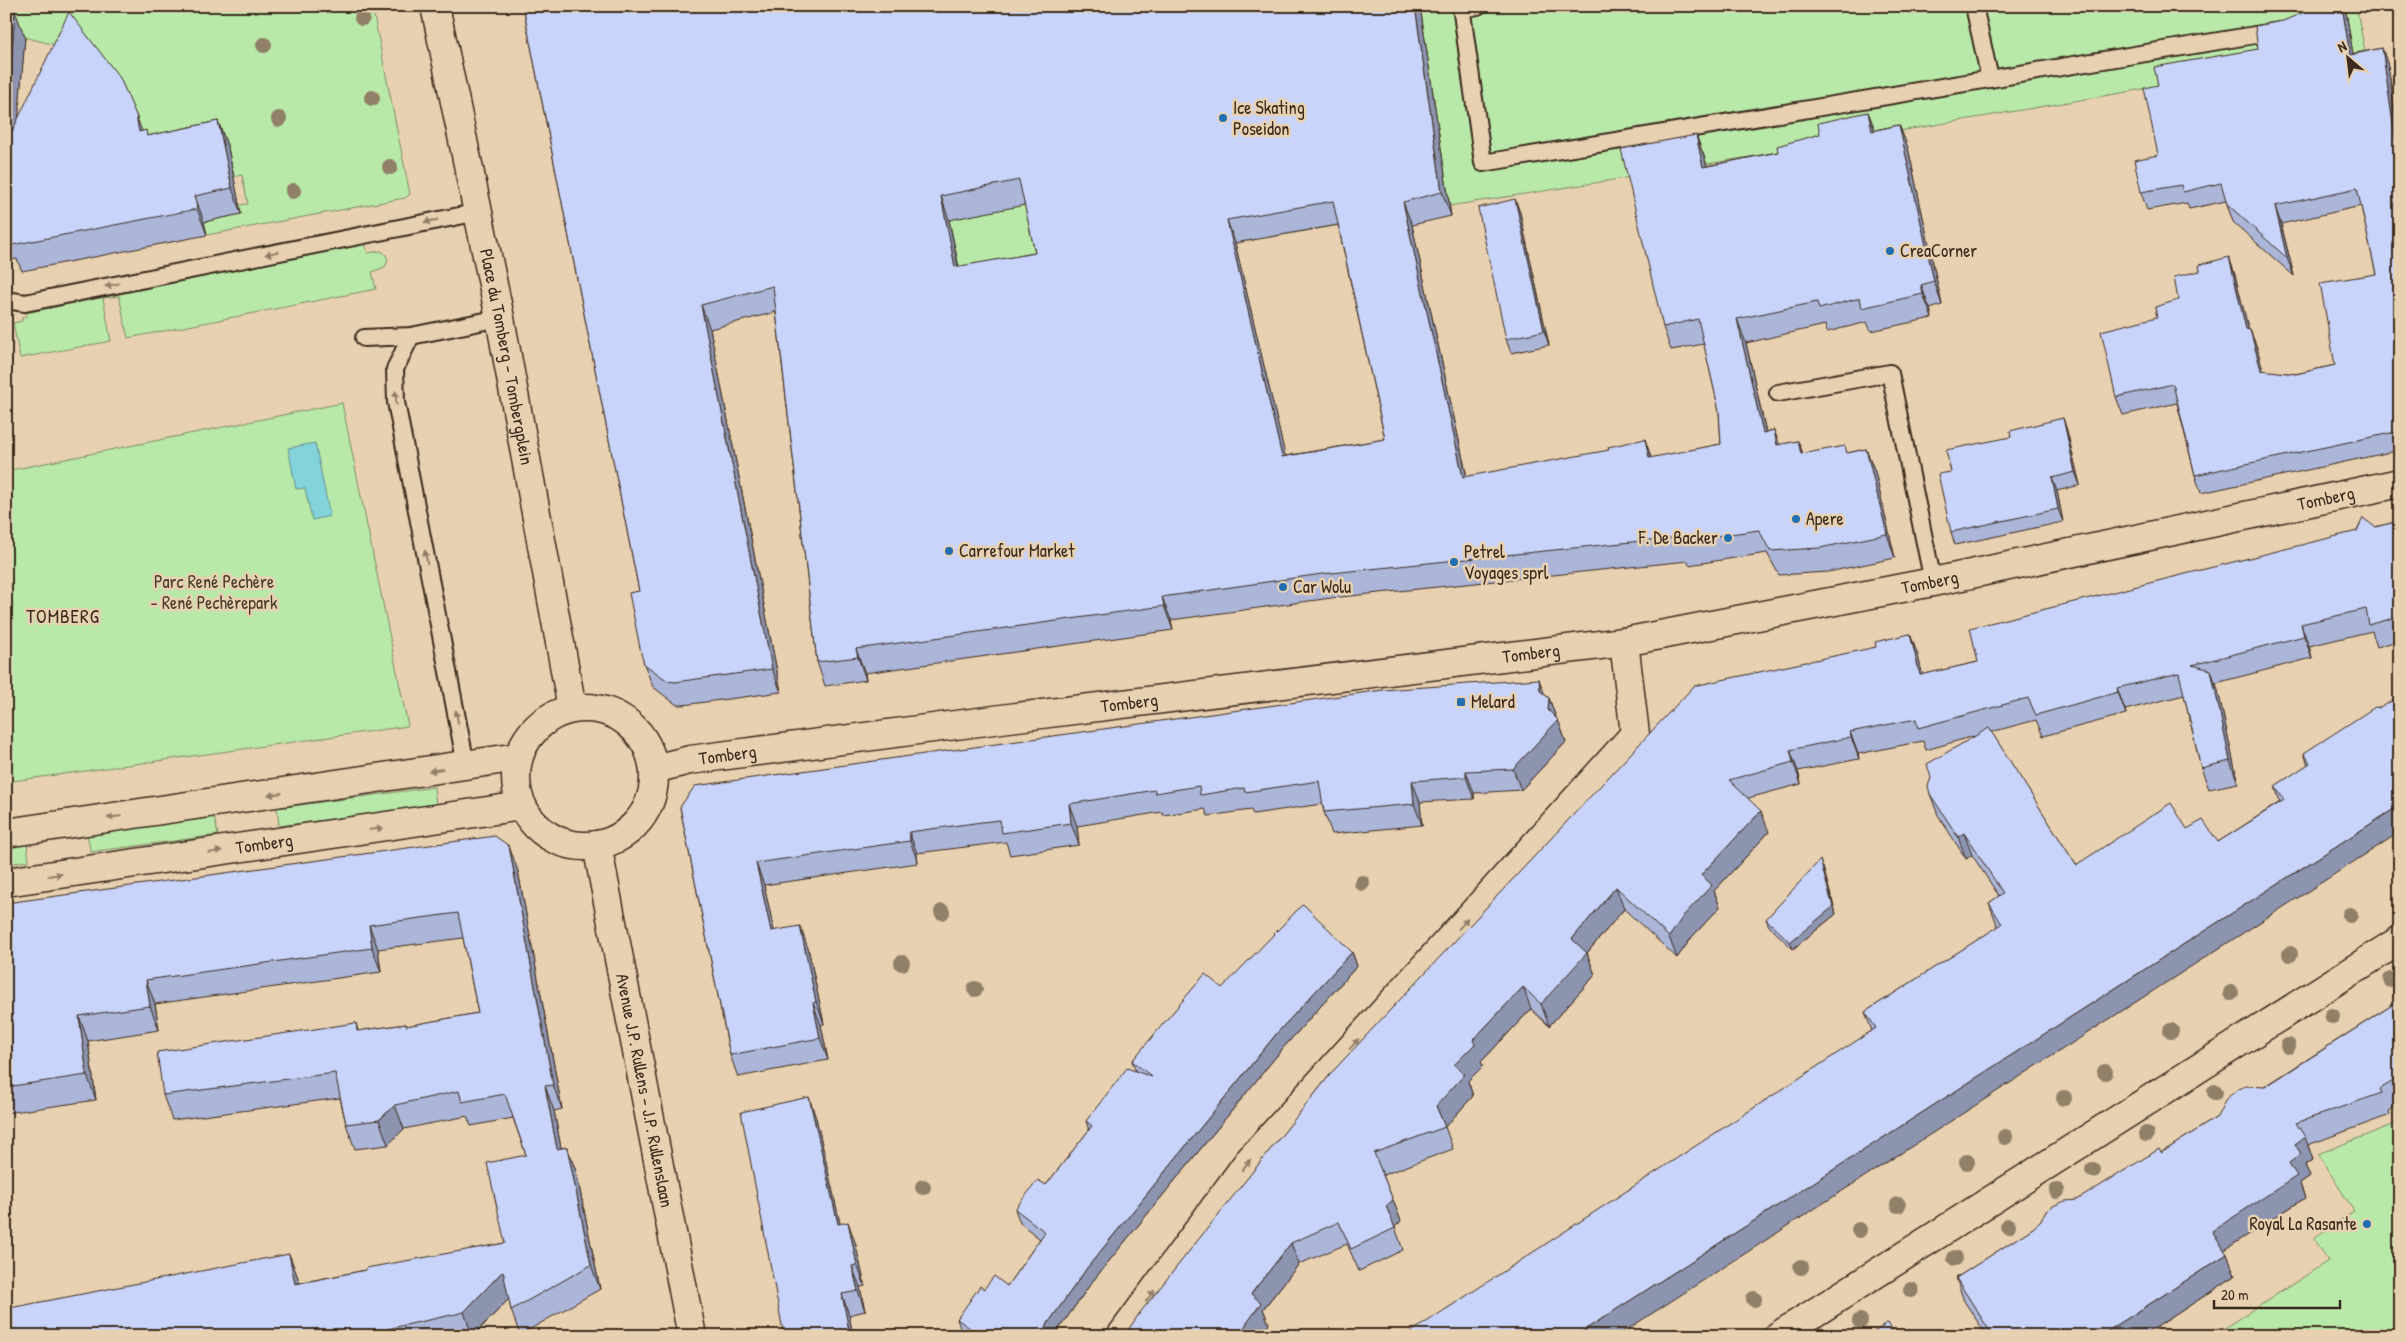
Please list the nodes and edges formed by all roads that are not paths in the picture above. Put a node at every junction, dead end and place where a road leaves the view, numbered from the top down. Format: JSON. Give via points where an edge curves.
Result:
{"nodes":[{"id":1,"x":435,"y":6,"type":"edge"},
{"id":2,"x":1478,"y":6,"type":"edge"},
{"id":3,"x":1974,"y":6,"type":"edge"},
{"id":4,"x":1461,"y":8,"type":"edge"},
{"id":5,"x":2296,"y":26,"type":"edge"},
{"id":6,"x":1990,"y":79,"type":"junction"},
{"id":7,"x":479,"y":212,"type":"junction"},
{"id":8,"x":6,"y":300,"type":"edge"},
{"id":9,"x":500,"y":318,"type":"junction"},
{"id":10,"x":411,"y":336,"type":"junction"},
{"id":11,"x":364,"y":338,"type":"dead end"},
{"id":12,"x":1778,"y":393,"type":"dead end"},
{"id":13,"x":2400,"y":483,"type":"edge"},
{"id":14,"x":1933,"y":582,"type":"junction"},
{"id":15,"x":1624,"y":642,"type":"junction"},
{"id":16,"x":572,"y":708,"type":"junction"},
{"id":17,"x":518,"y":758,"type":"junction"},
{"id":18,"x":466,"y":765,"type":"junction"},
{"id":19,"x":654,"y":769,"type":"junction"},
{"id":20,"x":522,"y":806,"type":"junction"},
{"id":21,"x":6,"y":833,"type":"edge"},
{"id":22,"x":596,"y":845,"type":"junction"},
{"id":23,"x":6,"y":882,"type":"edge"},
{"id":24,"x":2400,"y":940,"type":"edge"},
{"id":25,"x":692,"y":1336,"type":"edge"},
{"id":26,"x":1121,"y":1336,"type":"edge"},
{"id":27,"x":1778,"y":1336,"type":"edge"}],
"edges":[{"from":1,"to":7,"type":"street","name":"Place du Tomberg - Tombergplein"},
{"from":2,"to":4,"type":"lane"},
{"from":3,"to":6,"type":"lane"},
{"from":4,"to":6,"type":"lane","via":[[1483,163]]},
{"from":5,"to":6,"type":"lane"},
{"from":7,"to":8,"type":"lane","one_way":true,"via":[[25,303]]},
{"from":7,"to":9,"type":"street","name":"Place du Tomberg - Tombergplein"},
{"from":9,"to":10,"type":"lane"},
{"from":9,"to":16,"type":"street","name":"Place du Tomberg - Tombergplein"},
{"from":10,"to":11,"type":"lane"},
{"from":18,"to":10,"type":"lane","one_way":true,"via":[[396,402],[395,369]]},
{"from":12,"to":14,"type":"lane","via":[[1890,373]]},
{"from":13,"to":14,"type":"street","name":"Tomberg"},
{"from":14,"to":15,"type":"street","name":"Tomberg"},
{"from":15,"to":19,"type":"street","name":"Tomberg","via":[[1000,719],[690,760]]},
{"from":26,"to":15,"type":"street","one_way":true,"via":[[1248,1162],[1635,734]]},
{"from":16,"to":17,"type":"street","via":[[538,725]]},
{"from":16,"to":19,"type":"street","via":[[610,712],[626,721],[640,734],[650,751]]},
{"from":17,"to":18,"type":"street"},
{"from":17,"to":20,"type":"street","via":[[517,791]]},
{"from":18,"to":21,"type":"street","one_way":true},
{"from":19,"to":22,"type":"street","via":[[653,790],[646,810],[634,826],[616,838]]},
{"from":20,"to":22,"type":"street","via":[[545,834],[570,844]]},
{"from":23,"to":20,"type":"street","name":"Tomberg","one_way":true},
{"from":22,"to":25,"type":"street","name":"Avenue J.P. Rullens - J.P. Rullenslaan"},
{"from":24,"to":27,"type":"street"}]}
